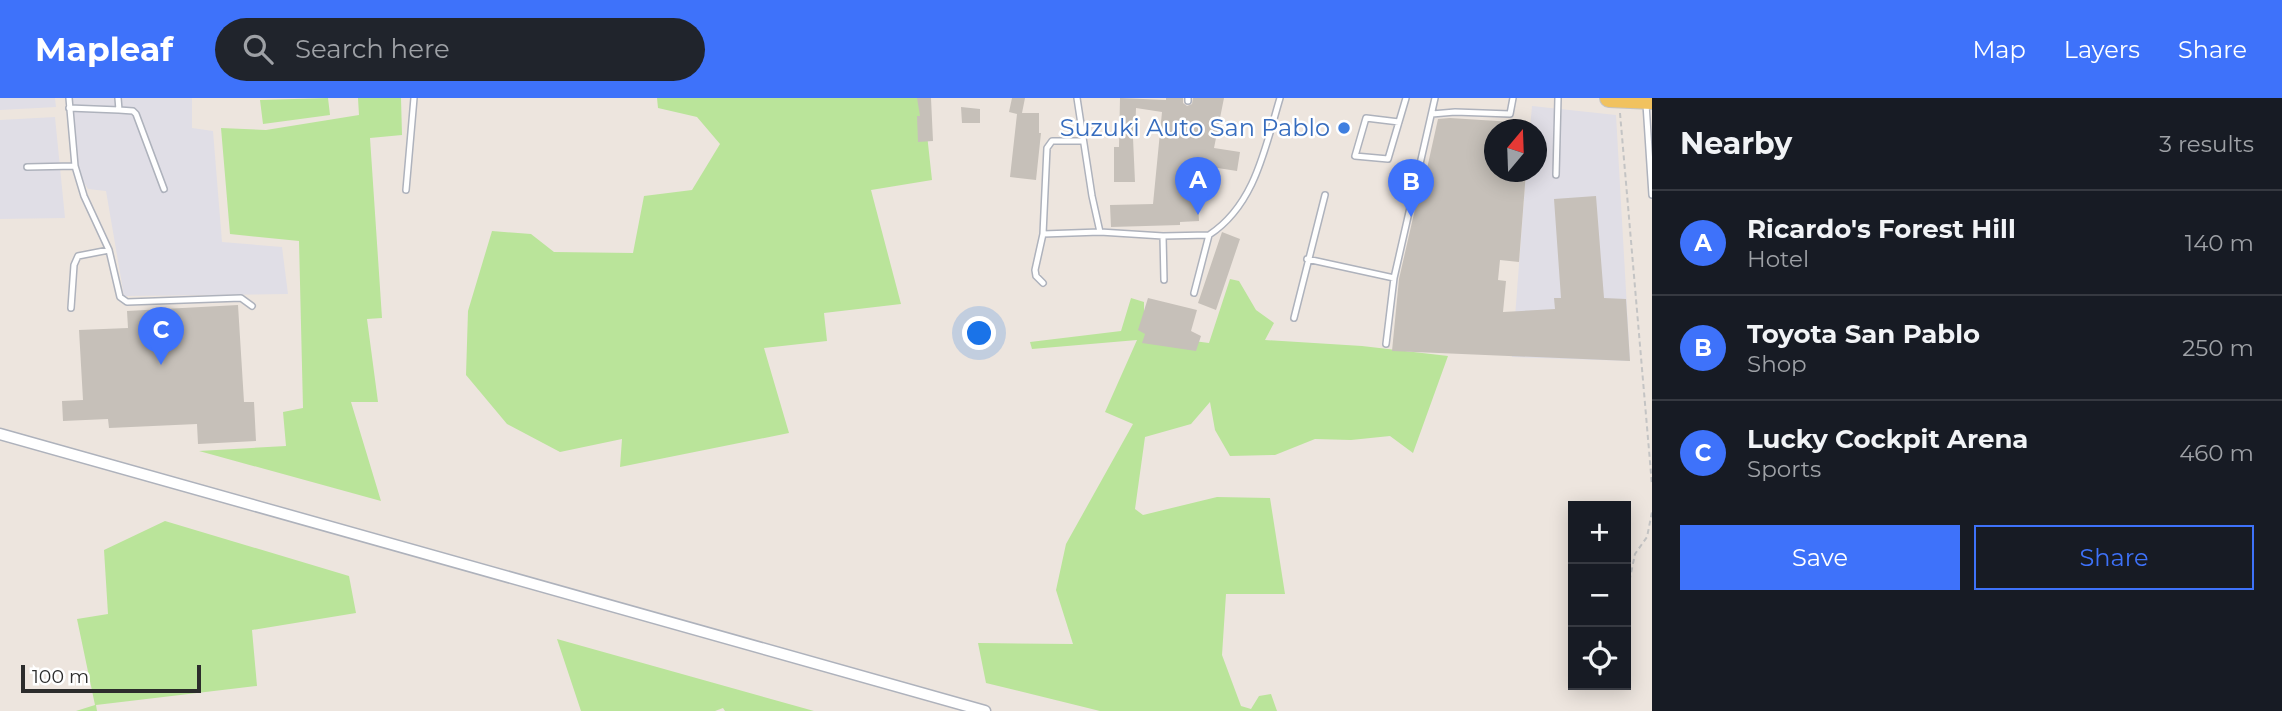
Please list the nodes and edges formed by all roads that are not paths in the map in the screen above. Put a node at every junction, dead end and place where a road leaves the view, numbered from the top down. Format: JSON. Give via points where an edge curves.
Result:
{"nodes":[{"id":1,"x":69,"y":98,"type":"edge"},
{"id":2,"x":118,"y":98,"type":"edge"},
{"id":3,"x":414,"y":98,"type":"edge"},
{"id":4,"x":1077,"y":98,"type":"edge"},
{"id":5,"x":1280,"y":98,"type":"edge"},
{"id":6,"x":1405,"y":98,"type":"edge"},
{"id":7,"x":1435,"y":98,"type":"edge"},
{"id":8,"x":1513,"y":98,"type":"edge"},
{"id":9,"x":1558,"y":98,"type":"edge"},
{"id":10,"x":1609,"y":98,"type":"edge"},
{"id":11,"x":1618,"y":98,"type":"edge"},
{"id":12,"x":1649,"y":100,"type":"edge"},
{"id":13,"x":69,"y":108,"type":"junction"},
{"id":14,"x":119,"y":110,"type":"junction"},
{"id":15,"x":1432,"y":114,"type":"junction"},
{"id":16,"x":1399,"y":122,"type":"junction"},
{"id":17,"x":1083,"y":141,"type":"junction"},
{"id":18,"x":75,"y":166,"type":"junction"},
{"id":19,"x":27,"y":167,"type":"dead end"},
{"id":20,"x":1556,"y":175,"type":"dead end"},
{"id":21,"x":1651,"y":181,"type":"edge"},
{"id":22,"x":164,"y":189,"type":"dead end"},
{"id":23,"x":406,"y":190,"type":"dead end"},
{"id":24,"x":1325,"y":195,"type":"dead end"},
{"id":25,"x":1652,"y":195,"type":"edge"},
{"id":26,"x":1100,"y":232,"type":"junction"},
{"id":27,"x":1043,"y":234,"type":"junction"},
{"id":28,"x":1209,"y":235,"type":"junction"},
{"id":29,"x":1163,"y":236,"type":"junction"},
{"id":30,"x":109,"y":250,"type":"junction"},
{"id":31,"x":1307,"y":259,"type":"junction"},
{"id":32,"x":1394,"y":278,"type":"junction"},
{"id":33,"x":1164,"y":280,"type":"dead end"},
{"id":34,"x":1043,"y":283,"type":"dead end"},
{"id":35,"x":1194,"y":293,"type":"dead end"},
{"id":36,"x":252,"y":306,"type":"dead end"},
{"id":37,"x":71,"y":308,"type":"dead end"},
{"id":38,"x":1294,"y":318,"type":"dead end"},
{"id":39,"x":1386,"y":344,"type":"dead end"},
{"id":40,"x":0,"y":433,"type":"edge"},
{"id":41,"x":985,"y":711,"type":"edge"}],
"edges":[{"from":1,"to":13,"type":"lane"},
{"from":2,"to":14,"type":"lane"},
{"from":3,"to":23,"type":"lane"},
{"from":4,"to":17,"type":"lane"},
{"from":5,"to":28,"type":"lane","via":[[1249,191],[1224,225]]},
{"from":6,"to":16,"type":"lane"},
{"from":7,"to":15,"type":"lane"},
{"from":8,"to":15,"type":"lane","via":[[1510,114]]},
{"from":9,"to":20,"type":"lane"},
{"from":10,"to":11,"type":"main road"},
{"from":11,"to":12,"type":"main road"},
{"from":12,"to":21,"type":"lane"},
{"from":13,"to":14,"type":"lane"},
{"from":13,"to":18,"type":"lane"},
{"from":14,"to":22,"type":"lane","via":[[136,114]]},
{"from":15,"to":32,"type":"lane"},
{"from":16,"to":16,"type":"lane","via":[[1366,118],[1355,156],[1388,159]]},
{"from":17,"to":26,"type":"lane"},
{"from":17,"to":27,"type":"lane","via":[[1052,141],[1047,148]]},
{"from":18,"to":19,"type":"lane"},
{"from":18,"to":30,"type":"lane"},
{"from":21,"to":25,"type":"lane"},
{"from":24,"to":31,"type":"lane"},
{"from":26,"to":27,"type":"lane"},
{"from":26,"to":29,"type":"lane"},
{"from":27,"to":34,"type":"lane","via":[[1035,270]]},
{"from":28,"to":29,"type":"lane"},
{"from":28,"to":35,"type":"lane"},
{"from":29,"to":33,"type":"lane"},
{"from":30,"to":36,"type":"lane","via":[[120,297],[127,302],[241,298]]},
{"from":30,"to":37,"type":"lane","via":[[78,256]]},
{"from":31,"to":32,"type":"lane"},
{"from":31,"to":38,"type":"lane"},
{"from":32,"to":39,"type":"lane"},
{"from":40,"to":41,"type":"street"}]}
